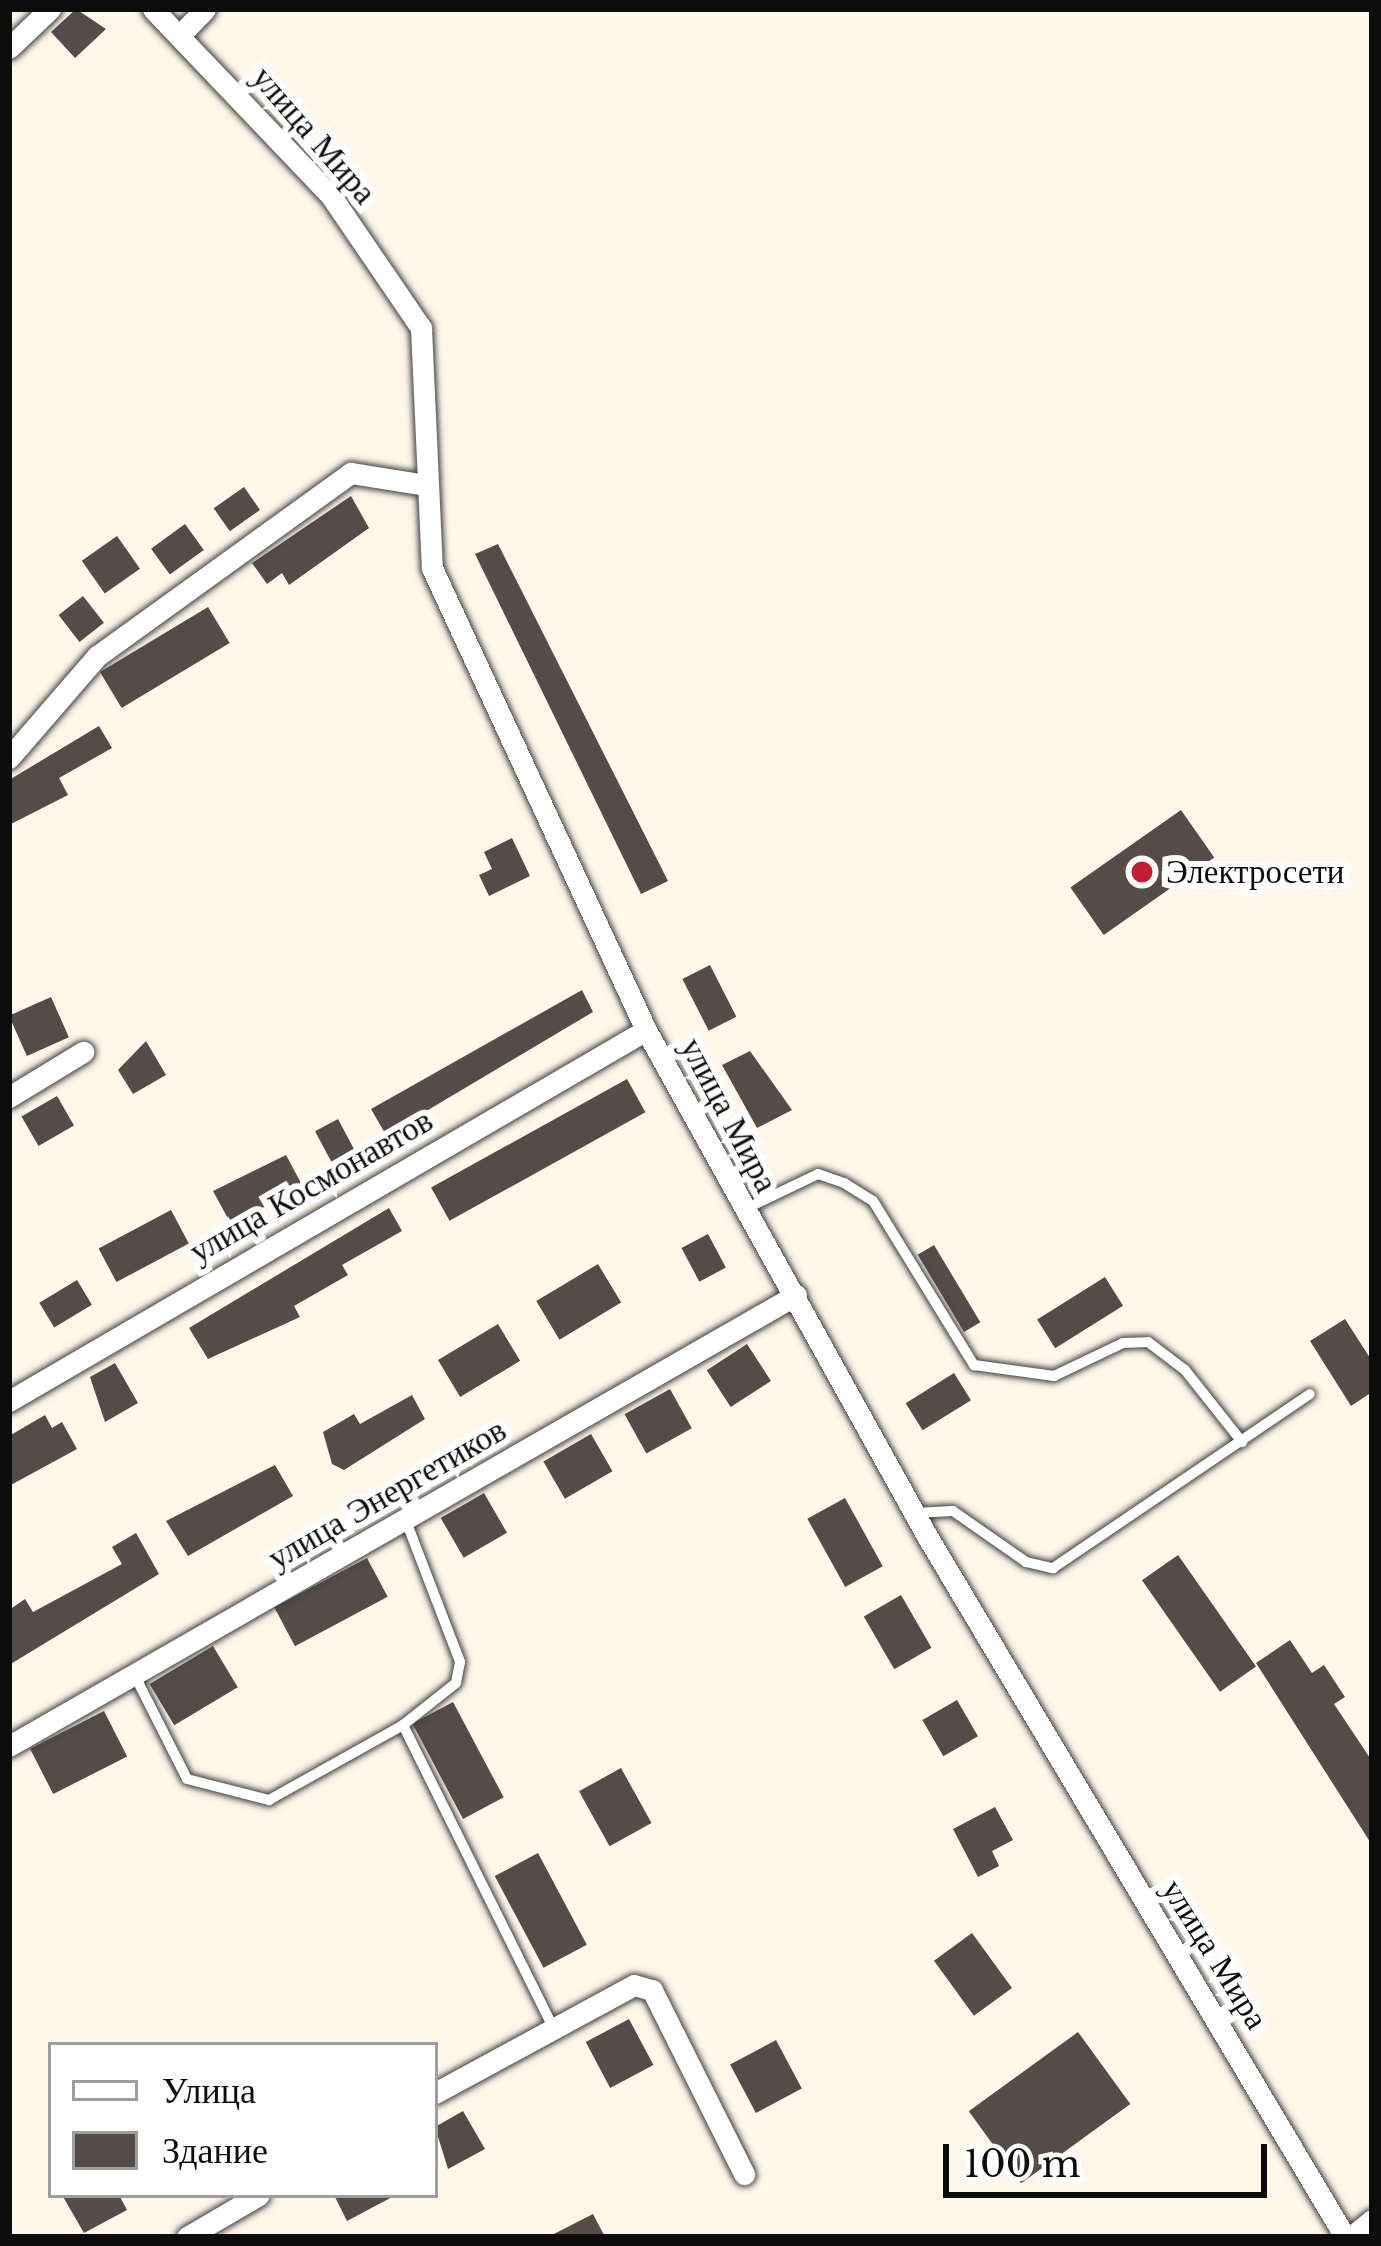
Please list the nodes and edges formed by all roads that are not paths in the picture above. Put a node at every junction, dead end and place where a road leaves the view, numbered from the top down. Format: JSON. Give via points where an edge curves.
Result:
{"nodes":[{"id":1,"x":50,"y":9,"type":"edge"},
{"id":2,"x":154,"y":9,"type":"edge"},
{"id":3,"x":206,"y":9,"type":"edge"},
{"id":4,"x":179,"y":36,"type":"junction"},
{"id":5,"x":9,"y":48,"type":"edge"},
{"id":6,"x":426,"y":485,"type":"junction"},
{"id":7,"x":9,"y":758,"type":"edge"},
{"id":8,"x":646,"y":1030,"type":"junction"},
{"id":9,"x":83,"y":1052,"type":"dead end"},
{"id":10,"x":9,"y":1097,"type":"edge"},
{"id":11,"x":742,"y":1211,"type":"junction"},
{"id":12,"x":796,"y":1295,"type":"junction"},
{"id":13,"x":1310,"y":1394,"type":"dead end"},
{"id":14,"x":9,"y":1401,"type":"edge"},
{"id":15,"x":1242,"y":1442,"type":"junction"},
{"id":16,"x":914,"y":1513,"type":"junction"},
{"id":17,"x":406,"y":1521,"type":"junction"},
{"id":18,"x":136,"y":1678,"type":"junction"},
{"id":19,"x":403,"y":1725,"type":"junction"},
{"id":20,"x":9,"y":1746,"type":"edge"},
{"id":21,"x":552,"y":2025,"type":"junction"},
{"id":22,"x":438,"y":2091,"type":"edge"},
{"id":23,"x":744,"y":2174,"type":"dead end"},
{"id":24,"x":254,"y":2198,"type":"edge"},
{"id":25,"x":1372,"y":2220,"type":"edge"},
{"id":26,"x":187,"y":2237,"type":"edge"},
{"id":27,"x":1348,"y":2237,"type":"edge"}],
"edges":[{"from":1,"to":5,"type":"street"},
{"from":2,"to":4,"type":"street","name":"улица Мира"},
{"from":3,"to":4,"type":"street"},
{"from":4,"to":6,"type":"street","name":"улица Мира","via":[[331,196],[421,328]]},
{"from":6,"to":7,"type":"street","via":[[351,473],[97,656]]},
{"from":6,"to":8,"type":"street","name":"улица Мира","via":[[432,568]]},
{"from":8,"to":11,"type":"street","name":"улица Мира"},
{"from":8,"to":14,"type":"street","name":"улица Космонавтов"},
{"from":9,"to":10,"type":"street"},
{"from":11,"to":12,"type":"street","name":"улица Мира"},
{"from":11,"to":15,"type":"lane","via":[[818,1174],[844,1183],[873,1202],[974,1365],[1054,1376],[1123,1343],[1148,1342],[1185,1370]]},
{"from":12,"to":16,"type":"street","name":"улица Мира"},
{"from":12,"to":17,"type":"street","name":"улица Энергетиков"},
{"from":13,"to":15,"type":"lane"},
{"from":15,"to":16,"type":"lane","via":[[1053,1568],[1026,1562],[953,1511]]},
{"from":16,"to":27,"type":"street","name":"улица Мира"},
{"from":17,"to":18,"type":"street","name":"улица Энергетиков"},
{"from":17,"to":19,"type":"lane","via":[[460,1662],[456,1684]]},
{"from":18,"to":19,"type":"lane","via":[[188,1779],[269,1800]]},
{"from":18,"to":20,"type":"street","name":"улица Энергетиков"},
{"from":19,"to":21,"type":"lane"},
{"from":21,"to":22,"type":"street"},
{"from":21,"to":23,"type":"street","via":[[609,1992],[652,1990]]},
{"from":24,"to":26,"type":"street"},
{"from":25,"to":27,"type":"street"}]}
